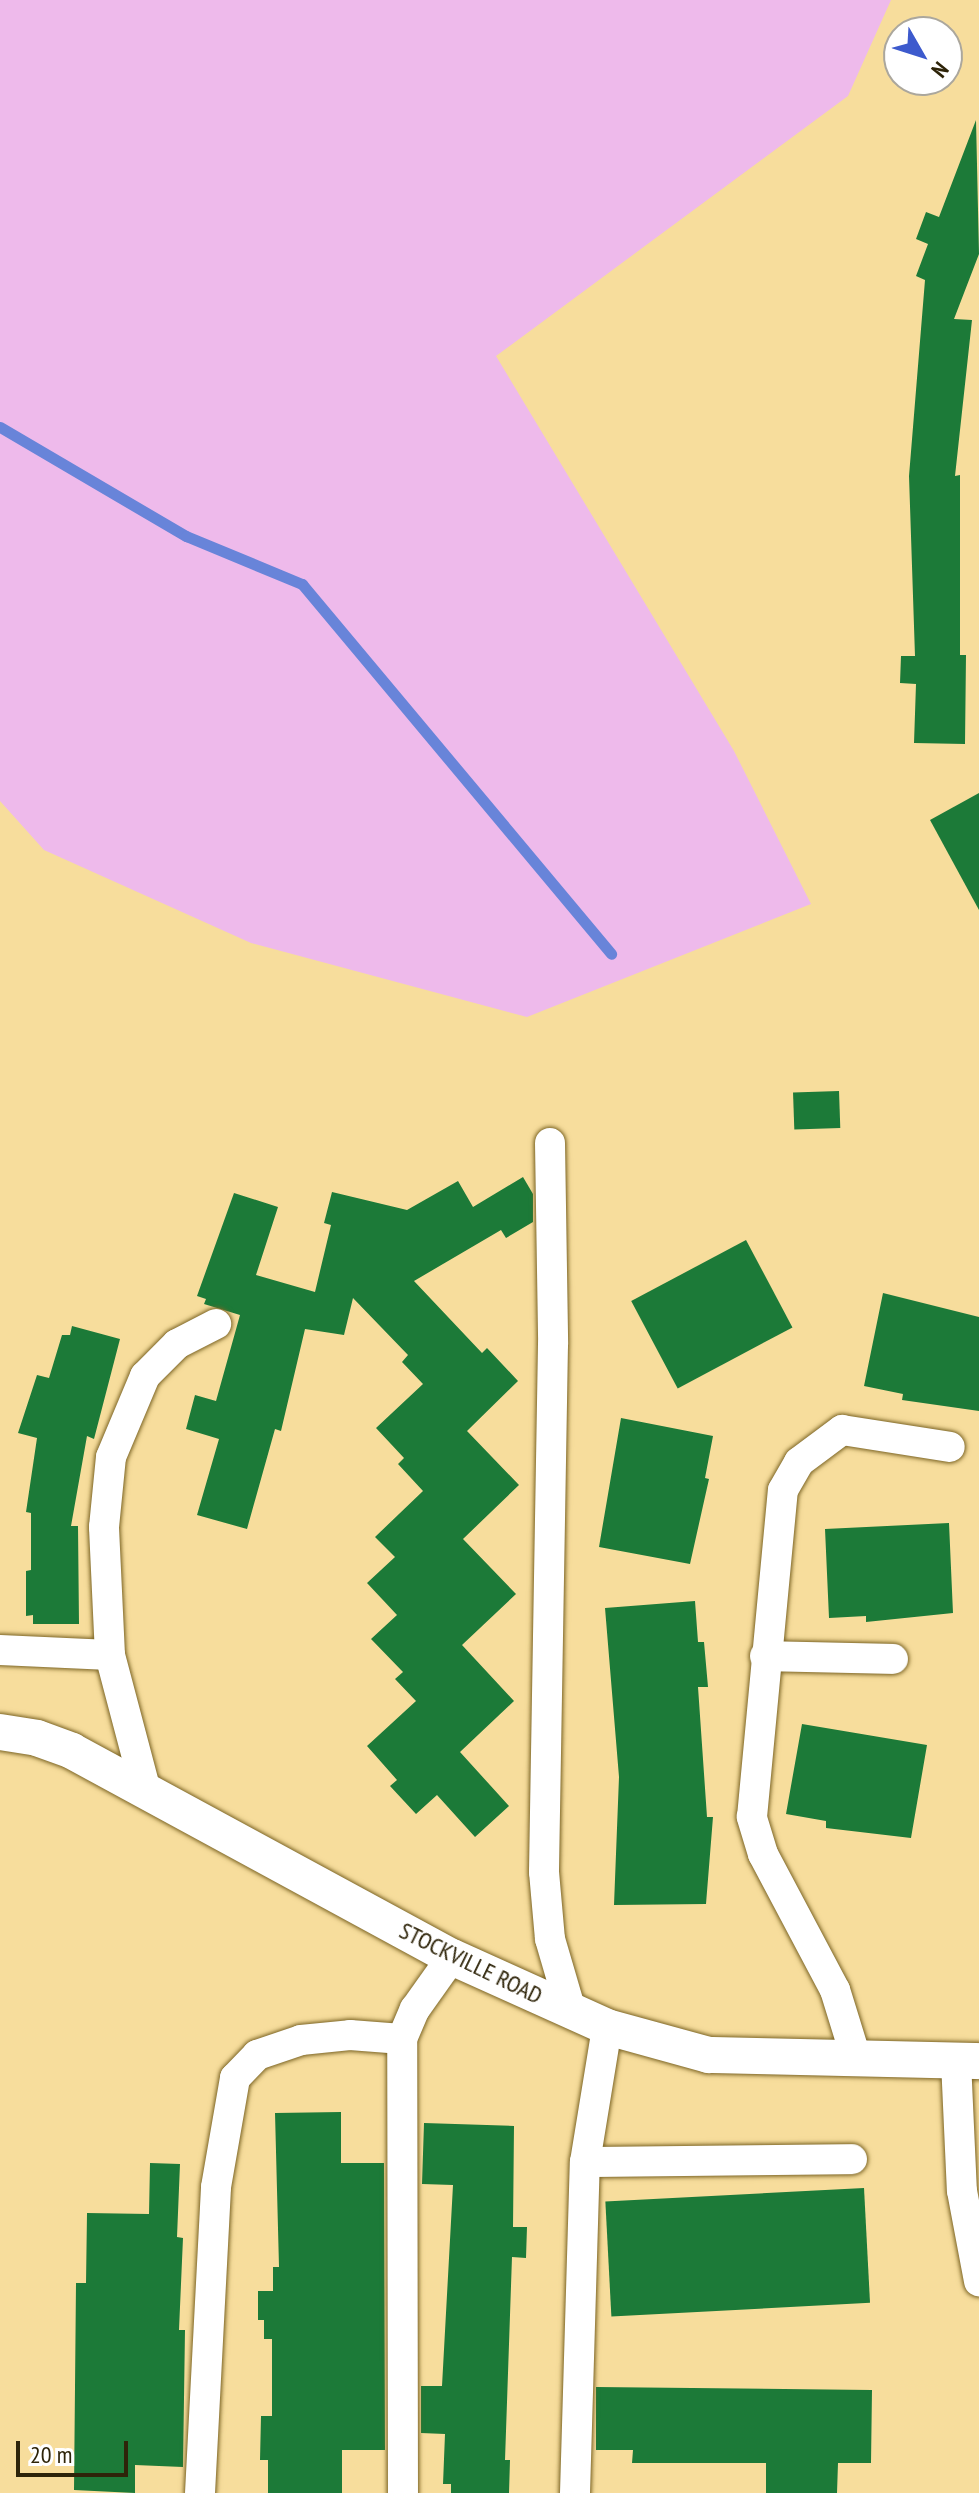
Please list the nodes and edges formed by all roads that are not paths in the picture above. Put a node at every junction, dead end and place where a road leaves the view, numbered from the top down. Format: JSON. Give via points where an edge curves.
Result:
{"nodes":[{"id":1,"x":550,"y":1143,"type":"dead end"},
{"id":2,"x":216,"y":1324,"type":"dead end"},
{"id":3,"x":950,"y":1447,"type":"dead end"},
{"id":4,"x":0,"y":1650,"type":"edge"},
{"id":5,"x":110,"y":1655,"type":"junction"},
{"id":6,"x":765,"y":1656,"type":"junction"},
{"id":7,"x":893,"y":1659,"type":"dead end"},
{"id":8,"x":0,"y":1732,"type":"edge"},
{"id":9,"x":146,"y":1791,"type":"junction"},
{"id":10,"x":452,"y":1957,"type":"junction"},
{"id":11,"x":571,"y":2011,"type":"junction"},
{"id":12,"x":607,"y":2027,"type":"junction"},
{"id":13,"x":402,"y":2039,"type":"junction"},
{"id":14,"x":857,"y":2061,"type":"junction"},
{"id":15,"x":967,"y":2061,"type":"edge"},
{"id":16,"x":852,"y":2159,"type":"dead end"},
{"id":17,"x":585,"y":2162,"type":"junction"},
{"id":18,"x":979,"y":2281,"type":"edge"},
{"id":19,"x":200,"y":2493,"type":"edge"},
{"id":20,"x":403,"y":2493,"type":"edge"},
{"id":21,"x":575,"y":2493,"type":"edge"}],
"edges":[{"from":1,"to":11,"type":"street","via":[[553,1344],[544,1872],[550,1939]]},
{"from":2,"to":5,"type":"street","via":[[177,1344],[145,1376],[111,1457],[104,1527]]},
{"from":3,"to":6,"type":"street","via":[[842,1430],[799,1462],[783,1490]]},
{"from":4,"to":5,"type":"street"},
{"from":5,"to":9,"type":"street"},
{"from":6,"to":7,"type":"street"},
{"from":6,"to":14,"type":"street","via":[[752,1779],[756,1837],[835,1990]]},
{"from":8,"to":9,"type":"street","name":"STOCKVILLE ROAD","via":[[72,1751]]},
{"from":9,"to":10,"type":"street","name":"STOCKVILLE ROAD"},
{"from":10,"to":11,"type":"street","name":"STOCKVILLE ROAD"},
{"from":10,"to":13,"type":"street","via":[[415,2009]]},
{"from":11,"to":12,"type":"street","name":"STOCKVILLE ROAD"},
{"from":12,"to":14,"type":"street","name":"STOCKVILLE ROAD","via":[[709,2055]]},
{"from":12,"to":17,"type":"street"},
{"from":13,"to":19,"type":"street","via":[[350,2035],[301,2040],[257,2055],[235,2078],[216,2187]]},
{"from":13,"to":20,"type":"street"},
{"from":14,"to":15,"type":"street","name":"STOCKVILLE ROAD"},
{"from":15,"to":18,"type":"street","via":[[962,2191]]},
{"from":16,"to":17,"type":"street"},
{"from":17,"to":21,"type":"street"}]}
